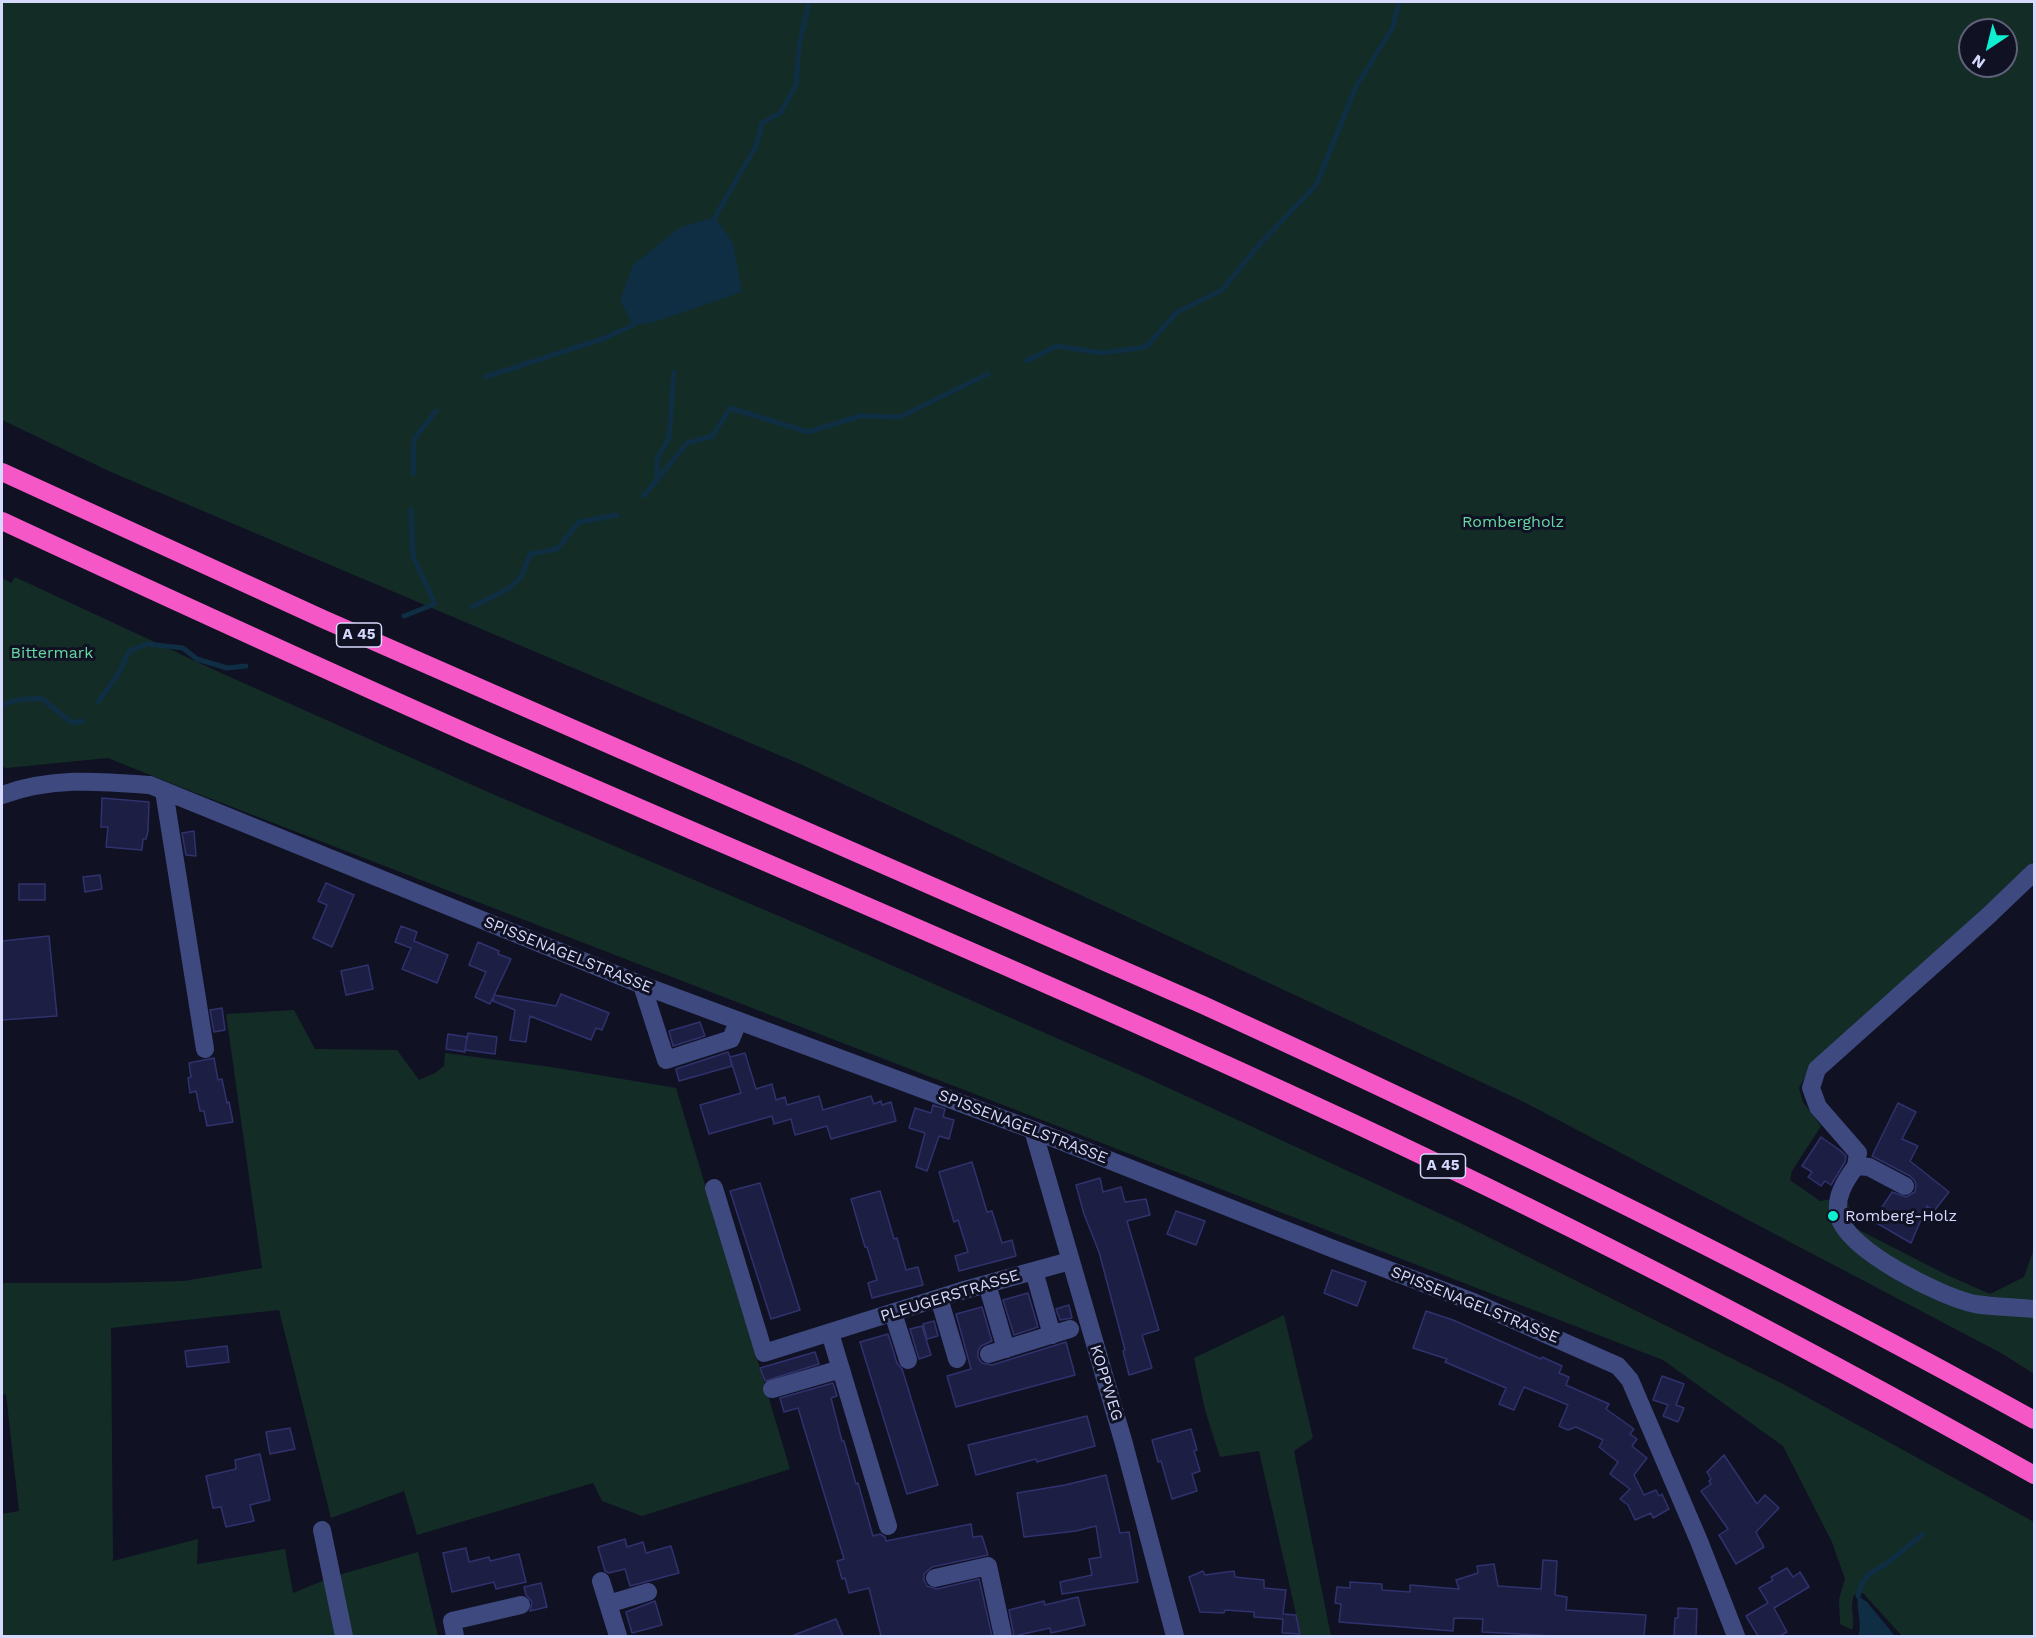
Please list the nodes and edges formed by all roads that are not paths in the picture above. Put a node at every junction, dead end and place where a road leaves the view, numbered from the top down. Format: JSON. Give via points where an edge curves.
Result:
{"nodes":[{"id":1,"x":2,"y":472,"type":"edge"},
{"id":2,"x":2,"y":521,"type":"edge"},
{"id":3,"x":157,"y":788,"type":"junction"},
{"id":4,"x":2,"y":795,"type":"edge"},
{"id":5,"x":2034,"y":872,"type":"edge"},
{"id":6,"x":642,"y":985,"type":"junction"},
{"id":7,"x":738,"y":1022,"type":"junction"},
{"id":8,"x":205,"y":1049,"type":"dead end"},
{"id":9,"x":1033,"y":1130,"type":"junction"},
{"id":10,"x":1856,"y":1166,"type":"junction"},
{"id":11,"x":1905,"y":1186,"type":"dead end"},
{"id":12,"x":714,"y":1188,"type":"dead end"},
{"id":13,"x":1070,"y":1261,"type":"junction"},
{"id":14,"x":1034,"y":1271,"type":"junction"},
{"id":15,"x":987,"y":1284,"type":"junction"},
{"id":16,"x":939,"y":1298,"type":"junction"},
{"id":17,"x":2034,"y":1309,"type":"edge"},
{"id":18,"x":893,"y":1312,"type":"junction"},
{"id":19,"x":1070,"y":1329,"type":"dead end"},
{"id":20,"x":830,"y":1333,"type":"junction"},
{"id":21,"x":1052,"y":1335,"type":"junction"},
{"id":22,"x":957,"y":1359,"type":"dead end"},
{"id":23,"x":908,"y":1360,"type":"dead end"},
{"id":24,"x":842,"y":1371,"type":"junction"},
{"id":25,"x":772,"y":1389,"type":"dead end"},
{"id":26,"x":2034,"y":1420,"type":"edge"},
{"id":27,"x":2034,"y":1475,"type":"edge"},
{"id":28,"x":888,"y":1526,"type":"dead end"},
{"id":29,"x":322,"y":1530,"type":"dead end"},
{"id":30,"x":935,"y":1578,"type":"dead end"},
{"id":31,"x":602,"y":1581,"type":"dead end"},
{"id":32,"x":648,"y":1592,"type":"dead end"},
{"id":33,"x":608,"y":1604,"type":"junction"},
{"id":34,"x":521,"y":1605,"type":"dead end"},
{"id":35,"x":344,"y":1636,"type":"edge"},
{"id":36,"x":455,"y":1636,"type":"edge"},
{"id":37,"x":618,"y":1636,"type":"edge"},
{"id":38,"x":1003,"y":1636,"type":"edge"},
{"id":39,"x":1175,"y":1636,"type":"edge"},
{"id":40,"x":1736,"y":1636,"type":"edge"}],
"edges":[{"from":1,"to":26,"type":"highway","number":"A 45","via":[[220,573],[1213,1010],[1533,1159],[1832,1310]]},
{"from":2,"to":27,"type":"highway","number":"A 45","via":[[388,697],[1186,1046],[1447,1168],[1822,1357]]},
{"from":3,"to":4,"type":"street","name":"SPISSENAGELSTRASSE","via":[[84,780],[26,786]]},
{"from":3,"to":6,"type":"street","name":"SPISSENAGELSTRASSE"},
{"from":3,"to":8,"type":"street"},
{"from":5,"to":10,"type":"street","via":[[1817,1069],[1811,1088],[1818,1107],[1858,1153]]},
{"from":6,"to":7,"type":"street","name":"SPISSENAGELSTRASSE"},
{"from":6,"to":7,"type":"street","via":[[666,1059],[731,1039]]},
{"from":7,"to":9,"type":"street","name":"SPISSENAGELSTRASSE"},
{"from":9,"to":13,"type":"street","name":"KOPPWEG"},
{"from":9,"to":40,"type":"street","name":"SPISSENAGELSTRASSE","via":[[1473,1302],[1618,1366],[1630,1380]]},
{"from":10,"to":11,"type":"street","via":[[1869,1167]]},
{"from":10,"to":17,"type":"street","via":[[1843,1185],[1838,1206],[1849,1234],[1860,1244],[1907,1276],[1948,1296],[1975,1304]]},
{"from":12,"to":20,"type":"street","name":"PLEUGERSTRASSE","via":[[764,1353]]},
{"from":13,"to":14,"type":"street","name":"PLEUGERSTRASSE"},
{"from":13,"to":39,"type":"street","name":"KOPPWEG"},
{"from":14,"to":15,"type":"street","name":"PLEUGERSTRASSE"},
{"from":14,"to":21,"type":"street"},
{"from":15,"to":16,"type":"street","name":"PLEUGERSTRASSE"},
{"from":15,"to":21,"type":"street","via":[[997,1351]]},
{"from":16,"to":18,"type":"street","name":"PLEUGERSTRASSE"},
{"from":16,"to":22,"type":"street"},
{"from":18,"to":20,"type":"street","name":"PLEUGERSTRASSE"},
{"from":18,"to":23,"type":"street"},
{"from":19,"to":21,"type":"street"},
{"from":20,"to":24,"type":"street"},
{"from":24,"to":25,"type":"street"},
{"from":24,"to":28,"type":"street"},
{"from":29,"to":35,"type":"street"},
{"from":30,"to":38,"type":"street","via":[[988,1566]]},
{"from":31,"to":33,"type":"street"},
{"from":32,"to":33,"type":"street"},
{"from":33,"to":37,"type":"street"},
{"from":34,"to":36,"type":"street","via":[[452,1621]]}]}
